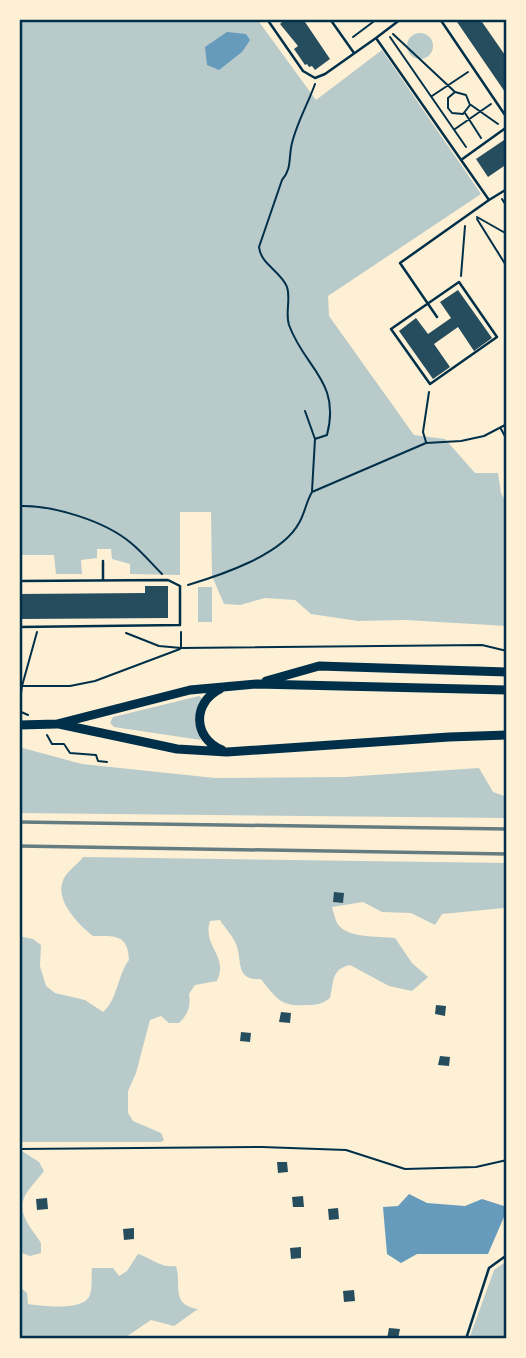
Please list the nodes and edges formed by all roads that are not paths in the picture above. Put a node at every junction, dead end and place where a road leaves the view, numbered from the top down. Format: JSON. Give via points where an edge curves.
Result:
{"nodes":[{"id":1,"x":267,"y":19,"type":"edge"},
{"id":2,"x":330,"y":19,"type":"edge"},
{"id":3,"x":401,"y":19,"type":"edge"},
{"id":4,"x":440,"y":19,"type":"edge"},
{"id":5,"x":376,"y":38,"type":"junction"},
{"id":6,"x":354,"y":53,"type":"junction"},
{"id":7,"x":507,"y":118,"type":"edge"},
{"id":8,"x":506,"y":128,"type":"edge"},
{"id":9,"x":461,"y":160,"type":"junction"},
{"id":10,"x":507,"y":189,"type":"edge"},
{"id":11,"x":489,"y":200,"type":"junction"},
{"id":12,"x":428,"y":304,"type":"junction"},
{"id":13,"x":437,"y":317,"type":"dead end"},
{"id":14,"x":103,"y":561,"type":"dead end"},
{"id":15,"x":103,"y":580,"type":"junction"},
{"id":16,"x":19,"y":581,"type":"edge"},
{"id":17,"x":19,"y":627,"type":"edge"},
{"id":18,"x":507,"y":672,"type":"edge"},
{"id":19,"x":257,"y":684,"type":"junction"},
{"id":20,"x":229,"y":687,"type":"junction"},
{"id":21,"x":507,"y":690,"type":"edge"},
{"id":22,"x":57,"y":724,"type":"junction"},
{"id":23,"x":19,"y":725,"type":"edge"},
{"id":24,"x":507,"y":733,"type":"edge"},
{"id":25,"x":227,"y":752,"type":"junction"},
{"id":26,"x":507,"y":1255,"type":"edge"},
{"id":27,"x":466,"y":1339,"type":"edge"}],
"edges":[{"from":1,"to":6,"type":"lane","via":[[303,71],[315,78]]},
{"from":2,"to":6,"type":"lane"},
{"from":3,"to":5,"type":"lane"},
{"from":4,"to":7,"type":"lane"},
{"from":5,"to":6,"type":"lane"},
{"from":5,"to":9,"type":"lane"},
{"from":8,"to":9,"type":"lane"},
{"from":9,"to":11,"type":"lane"},
{"from":10,"to":11,"type":"lane"},
{"from":11,"to":12,"type":"lane","via":[[400,263]]},
{"from":12,"to":12,"type":"lane","via":[[459,282],[497,337],[430,384],[391,329]]},
{"from":12,"to":13,"type":"lane"},
{"from":14,"to":15,"type":"lane"},
{"from":15,"to":16,"type":"lane"},
{"from":15,"to":17,"type":"lane","via":[[168,580],[180,586],[180,625]]},
{"from":18,"to":19,"type":"main road","via":[[319,666]]},
{"from":19,"to":20,"type":"main road"},
{"from":19,"to":21,"type":"main road"},
{"from":20,"to":22,"type":"main road","via":[[190,690]]},
{"from":20,"to":25,"type":"main road","via":[[208,697],[199,719],[207,740]]},
{"from":22,"to":23,"type":"main road"},
{"from":22,"to":25,"type":"main road","via":[[177,749]]},
{"from":24,"to":25,"type":"main road"},
{"from":26,"to":27,"type":"lane","via":[[489,1268]]}]}
